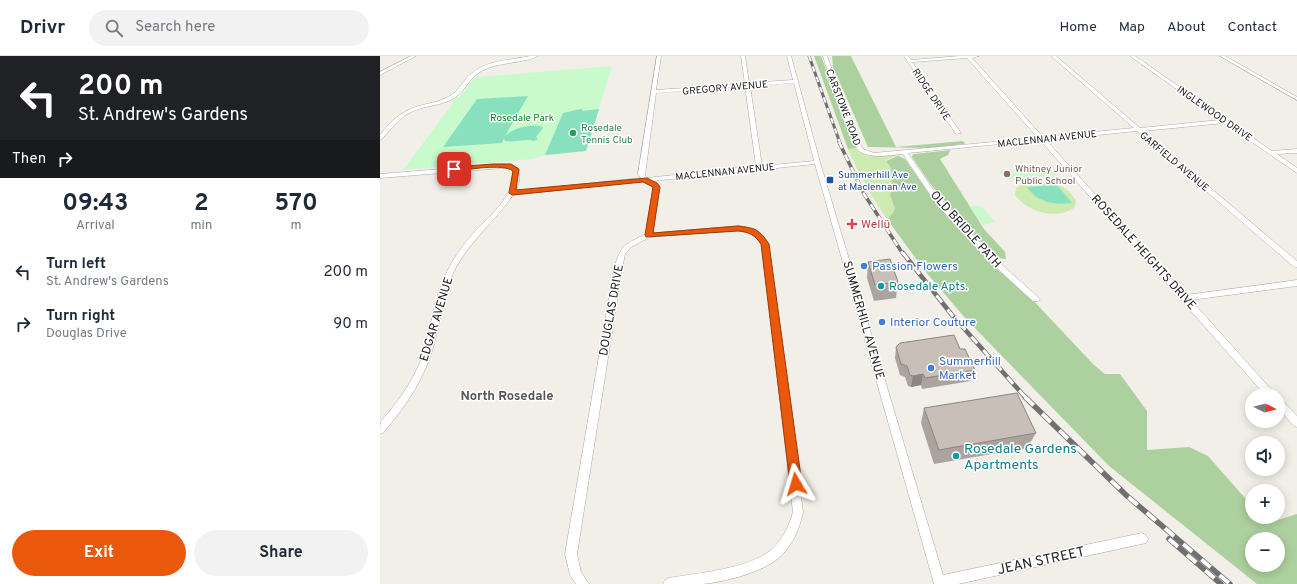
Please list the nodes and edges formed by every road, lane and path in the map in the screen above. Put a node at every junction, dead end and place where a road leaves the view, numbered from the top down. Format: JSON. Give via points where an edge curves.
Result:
{"nodes":[{"id":1,"x":414,"y":56,"type":"edge"},
{"id":2,"x":536,"y":56,"type":"edge"},
{"id":3,"x":659,"y":56,"type":"edge"},
{"id":4,"x":743,"y":56,"type":"edge"},
{"id":5,"x":790,"y":56,"type":"edge"},
{"id":6,"x":825,"y":56,"type":"edge"},
{"id":7,"x":906,"y":56,"type":"edge"},
{"id":8,"x":968,"y":56,"type":"edge"},
{"id":9,"x":978,"y":56,"type":"edge"},
{"id":10,"x":1053,"y":56,"type":"edge"},
{"id":11,"x":1132,"y":56,"type":"edge"},
{"id":12,"x":1222,"y":56,"type":"edge"},
{"id":13,"x":910,"y":61,"type":"junction"},
{"id":14,"x":380,"y":74,"type":"edge"},
{"id":15,"x":796,"y":81,"type":"junction"},
{"id":16,"x":747,"y":85,"type":"junction"},
{"id":17,"x":654,"y":92,"type":"junction"},
{"id":18,"x":1297,"y":99,"type":"edge"},
{"id":19,"x":1226,"y":121,"type":"junction"},
{"id":20,"x":1137,"y":129,"type":"junction"},
{"id":21,"x":958,"y":133,"type":"dead end"},
{"id":22,"x":380,"y":138,"type":"edge"},
{"id":23,"x":1041,"y":139,"type":"junction"},
{"id":24,"x":1297,"y":151,"type":"edge"},
{"id":25,"x":905,"y":152,"type":"junction"},
{"id":26,"x":1271,"y":153,"type":"junction"},
{"id":27,"x":868,"y":154,"type":"joint"},
{"id":28,"x":817,"y":162,"type":"junction"},
{"id":29,"x":759,"y":168,"type":"junction"},
{"id":30,"x":1297,"y":171,"type":"edge"},
{"id":31,"x":380,"y":176,"type":"edge"},
{"id":32,"x":644,"y":180,"type":"junction"},
{"id":33,"x":512,"y":193,"type":"junction"},
{"id":34,"x":649,"y":235,"type":"junction"},
{"id":35,"x":1297,"y":266,"type":"edge"},
{"id":36,"x":1297,"y":283,"type":"edge"},
{"id":37,"x":1185,"y":298,"type":"junction"},
{"id":38,"x":1036,"y":299,"type":"dead end"},
{"id":39,"x":1266,"y":388,"type":"edge"},
{"id":40,"x":1285,"y":410,"type":"edge"},
{"id":41,"x":1297,"y":423,"type":"edge"},
{"id":42,"x":380,"y":430,"type":"edge"},
{"id":43,"x":1142,"y":539,"type":"dead end"},
{"id":44,"x":940,"y":583,"type":"edge"},
{"id":45,"x":583,"y":584,"type":"edge"},
{"id":46,"x":669,"y":584,"type":"edge"}],
"edges":[{"from":1,"to":14,"type":"street"},
{"from":2,"to":22,"type":"street","via":[[492,65],[475,72],[456,95],[440,103],[404,113]]},
{"from":3,"to":17,"type":"street"},
{"from":4,"to":16,"type":"street"},
{"from":5,"to":15,"type":"street","name":"SUMMERHILL AVENUE"},
{"from":6,"to":27,"type":"street","name":"CARSTOWE ROAD","via":[[858,146]]},
{"from":7,"to":13,"type":"street","name":"RIDGE DRIVE"},
{"from":8,"to":9,"type":"street"},
{"from":8,"to":13,"type":"street"},
{"from":8,"to":23,"type":"street","name":"ROSEDALE HEIGHTS DRIVE"},
{"from":10,"to":20,"type":"street","name":"GARFIELD AVENUE"},
{"from":11,"to":19,"type":"street","name":"INGLEWOOD DRIVE"},
{"from":12,"to":18,"type":"street"},
{"from":13,"to":21,"type":"street","name":"RIDGE DRIVE"},
{"from":15,"to":16,"type":"street","name":"GREGORY AVENUE"},
{"from":15,"to":28,"type":"street","name":"SUMMERHILL AVENUE"},
{"from":16,"to":17,"type":"street","name":"GREGORY AVENUE"},
{"from":16,"to":29,"type":"street"},
{"from":17,"to":32,"type":"street","via":[[642,161],[641,174]]},
{"from":19,"to":20,"type":"street","name":"MACLENNAN AVENUE"},
{"from":19,"to":26,"type":"street","name":"INGLEWOOD DRIVE"},
{"from":20,"to":23,"type":"street","name":"MACLENNAN AVENUE"},
{"from":20,"to":35,"type":"street","name":"GARFIELD AVENUE"},
{"from":23,"to":25,"type":"street","name":"MACLENNAN AVENUE"},
{"from":23,"to":37,"type":"street","name":"ROSEDALE HEIGHTS DRIVE"},
{"from":24,"to":26,"type":"street"},
{"from":25,"to":27,"type":"street","name":"MACLENNAN AVENUE"},
{"from":25,"to":38,"type":"street","name":"OLD BRIDLE PATH","via":[[936,198],[966,233]]},
{"from":26,"to":30,"type":"street","name":"INGLEWOOD DRIVE"},
{"from":28,"to":29,"type":"street","name":"MACLENNAN AVENUE"},
{"from":28,"to":44,"type":"street","name":"SUMMERHILL AVENUE"},
{"from":29,"to":32,"type":"street","name":"MACLENNAN AVENUE"},
{"from":31,"to":33,"type":"street","via":[[511,166],[517,171]]},
{"from":32,"to":33,"type":"street","name":"MACLENNAN AVENUE"},
{"from":32,"to":34,"type":"street","via":[[656,187]]},
{"from":33,"to":42,"type":"street","name":"EDGAR AVENUE","via":[[470,241],[456,262],[441,298],[427,355],[395,411]]},
{"from":34,"to":45,"type":"street","name":"DOUGLAS DRIVE","via":[[629,245],[622,253],[618,269],[571,554],[576,576]]},
{"from":34,"to":46,"type":"street","via":[[738,228],[758,234],[765,244],[798,499],[798,512],[790,535],[770,558],[756,565],[726,573]]},
{"from":36,"to":37,"type":"street"},
{"from":37,"to":39,"type":"street","name":"ROSEDALE HEIGHTS DRIVE"},
{"from":40,"to":41,"type":"street"},
{"from":43,"to":44,"type":"street","name":"JEAN STREET"}]}
